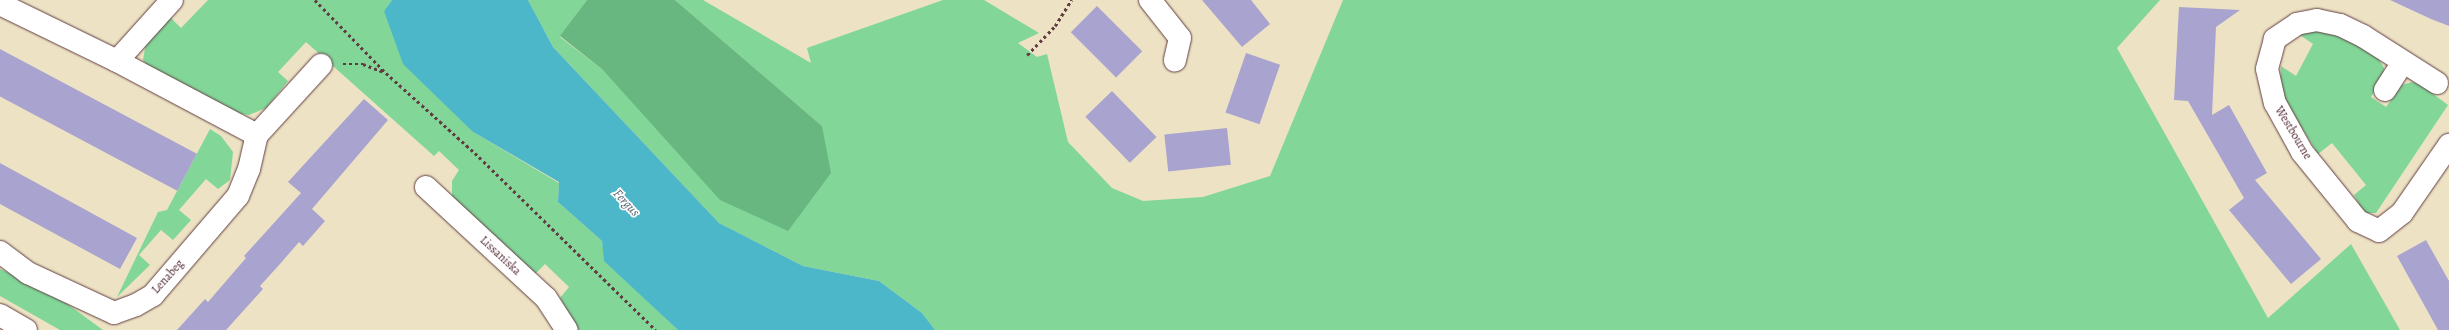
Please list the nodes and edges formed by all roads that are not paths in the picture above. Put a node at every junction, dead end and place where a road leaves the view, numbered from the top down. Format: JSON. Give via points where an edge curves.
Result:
{"nodes":[{"id":1,"x":172,"y":0,"type":"edge"},
{"id":2,"x":1150,"y":0,"type":"edge"},
{"id":3,"x":0,"y":4,"type":"edge"},
{"id":4,"x":1175,"y":60,"type":"dead end"},
{"id":5,"x":117,"y":61,"type":"junction"},
{"id":6,"x":2403,"y":62,"type":"junction"},
{"id":7,"x":320,"y":65,"type":"road end"},
{"id":8,"x":2436,"y":84,"type":"dead end"},
{"id":9,"x":2385,"y":90,"type":"dead end"},
{"id":10,"x":257,"y":135,"type":"junction"},
{"id":11,"x":2449,"y":145,"type":"edge"},
{"id":12,"x":426,"y":187,"type":"dead end"},
{"id":13,"x":0,"y":252,"type":"edge"},
{"id":14,"x":0,"y":315,"type":"edge"},
{"id":15,"x":26,"y":330,"type":"edge"},
{"id":16,"x":567,"y":330,"type":"edge"}],
"edges":[{"from":1,"to":5,"type":"street"},
{"from":2,"to":4,"type":"street","via":[[1180,38]]},
{"from":3,"to":5,"type":"street"},
{"from":5,"to":10,"type":"street"},
{"from":6,"to":8,"type":"street","name":"Westbourne"},
{"from":6,"to":9,"type":"street"},
{"from":6,"to":11,"type":"street","name":"Westbourne","via":[[2340,25],[2317,20],[2297,24],[2275,39],[2267,69],[2275,103],[2302,152],[2358,221],[2380,231],[2402,213]]},
{"from":7,"to":10,"type":"street"},
{"from":10,"to":13,"type":"street","name":"Lenabeg","via":[[250,168],[238,196],[153,294],[136,305],[114,312],[28,273]]},
{"from":12,"to":16,"type":"street","name":"Lissaniska","via":[[546,298]]},
{"from":14,"to":15,"type":"street"}]}
